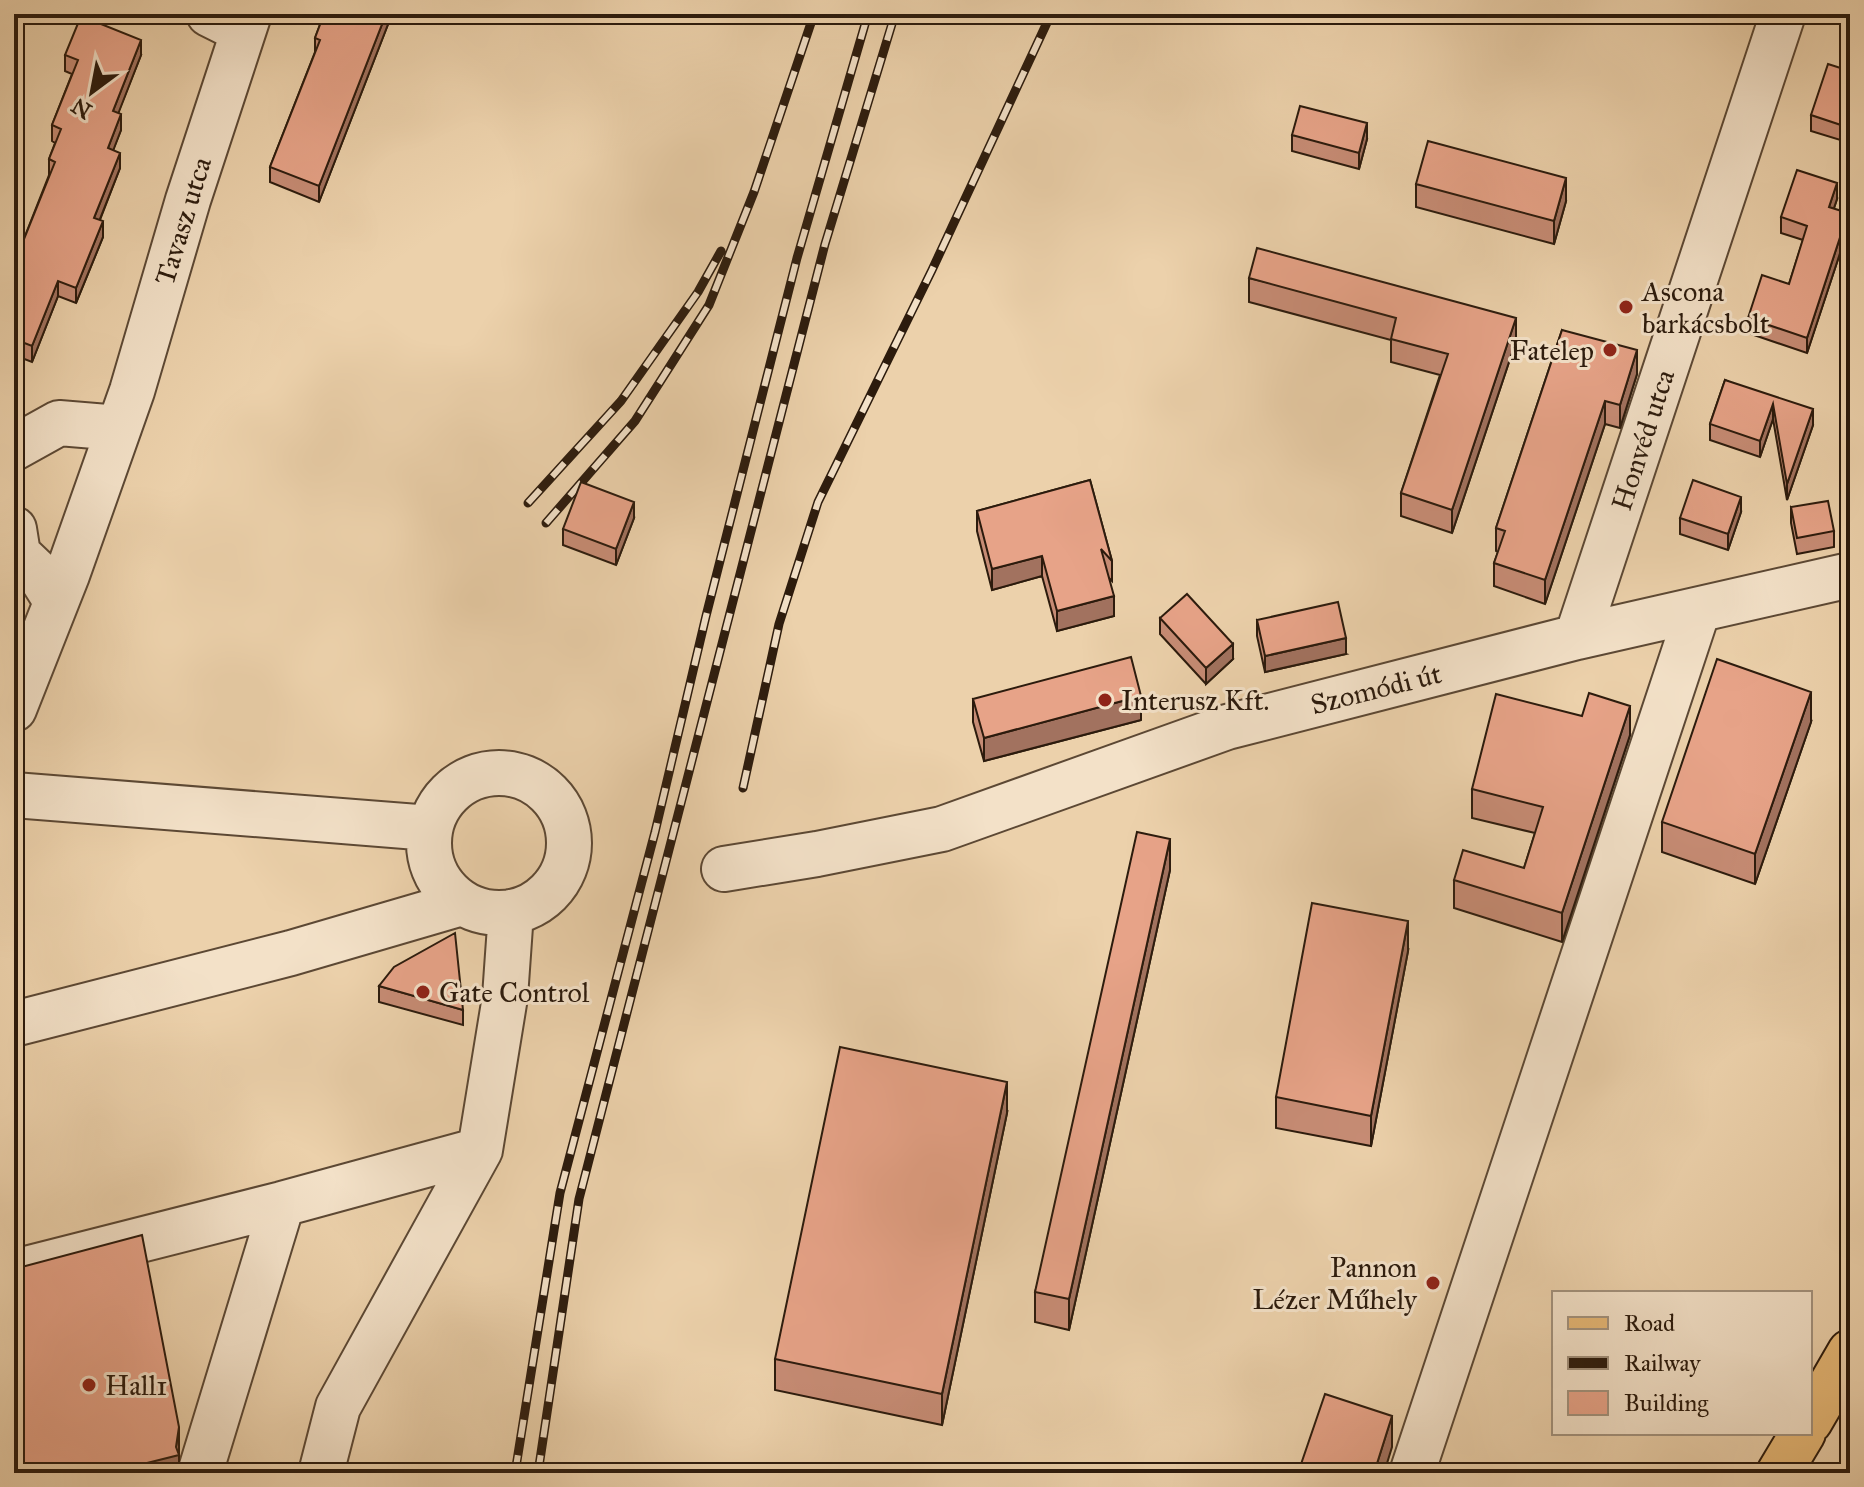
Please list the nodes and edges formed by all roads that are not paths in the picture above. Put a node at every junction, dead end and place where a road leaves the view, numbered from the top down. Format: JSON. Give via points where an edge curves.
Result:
{"nodes":[{"id":1,"x":1783,"y":14,"type":"edge"},
{"id":2,"x":235,"y":17,"type":"edge"},
{"id":3,"x":119,"y":428,"type":"junction"},
{"id":4,"x":14,"y":448,"type":"edge"},
{"id":5,"x":14,"y":529,"type":"edge"},
{"id":6,"x":1850,"y":575,"type":"edge"},
{"id":7,"x":54,"y":583,"type":"junction"},
{"id":8,"x":1698,"y":610,"type":"junction"},
{"id":9,"x":1577,"y":637,"type":"junction"},
{"id":10,"x":14,"y":709,"type":"edge"},
{"id":11,"x":14,"y":795,"type":"edge"},
{"id":12,"x":431,"y":846,"type":"junction"},
{"id":13,"x":724,"y":869,"type":"dead end"},
{"id":14,"x":462,"y":903,"type":"junction"},
{"id":15,"x":511,"y":912,"type":"junction"},
{"id":16,"x":350,"y":936,"type":"junction"},
{"id":17,"x":14,"y":1024,"type":"edge"},
{"id":18,"x":480,"y":1150,"type":"junction"},
{"id":19,"x":282,"y":1204,"type":"junction"},
{"id":20,"x":14,"y":1272,"type":"edge"},
{"id":21,"x":1850,"y":1352,"type":"edge"},
{"id":22,"x":1812,"y":1418,"type":"edge"},
{"id":23,"x":1802,"y":1435,"type":"edge"},
{"id":24,"x":200,"y":1473,"type":"edge"},
{"id":25,"x":321,"y":1473,"type":"edge"},
{"id":26,"x":1412,"y":1473,"type":"edge"},
{"id":27,"x":1779,"y":1473,"type":"edge"}],
"edges":[{"from":1,"to":9,"type":"street","name":"Honvéd utca"},
{"from":2,"to":3,"type":"street","name":"Tavasz utca","via":[[188,200]]},
{"from":3,"to":4,"type":"street","via":[[59,423]]},
{"from":3,"to":7,"type":"street","name":"Tavasz utca"},
{"from":5,"to":7,"type":"street","via":[[18,554]]},
{"from":6,"to":8,"type":"street","name":"Szomódi út"},
{"from":7,"to":10,"type":"street","name":"Tavasz utca"},
{"from":8,"to":9,"type":"street","name":"Szomódi út"},
{"from":8,"to":26,"type":"street"},
{"from":9,"to":13,"type":"street","name":"Szomódi út","via":[[1227,727],[942,829]]},
{"from":11,"to":12,"type":"street"},
{"from":12,"to":14,"type":"street","via":[[444,886]]},
{"from":12,"to":15,"type":"street","via":[[445,797],[470,778],[499,772],[528,779],[547,791],[561,808],[569,852],[550,891]]},
{"from":12,"to":16,"type":"street","via":[[397,902]]},
{"from":14,"to":15,"type":"street"},
{"from":14,"to":16,"type":"street"},
{"from":15,"to":18,"type":"street","via":[[505,997]]},
{"from":16,"to":17,"type":"street"},
{"from":18,"to":19,"type":"street"},
{"from":18,"to":25,"type":"street","via":[[338,1407]]},
{"from":19,"to":20,"type":"street"},
{"from":19,"to":24,"type":"street"},
{"from":21,"to":22,"type":"main road"},
{"from":23,"to":27,"type":"main road"}]}
